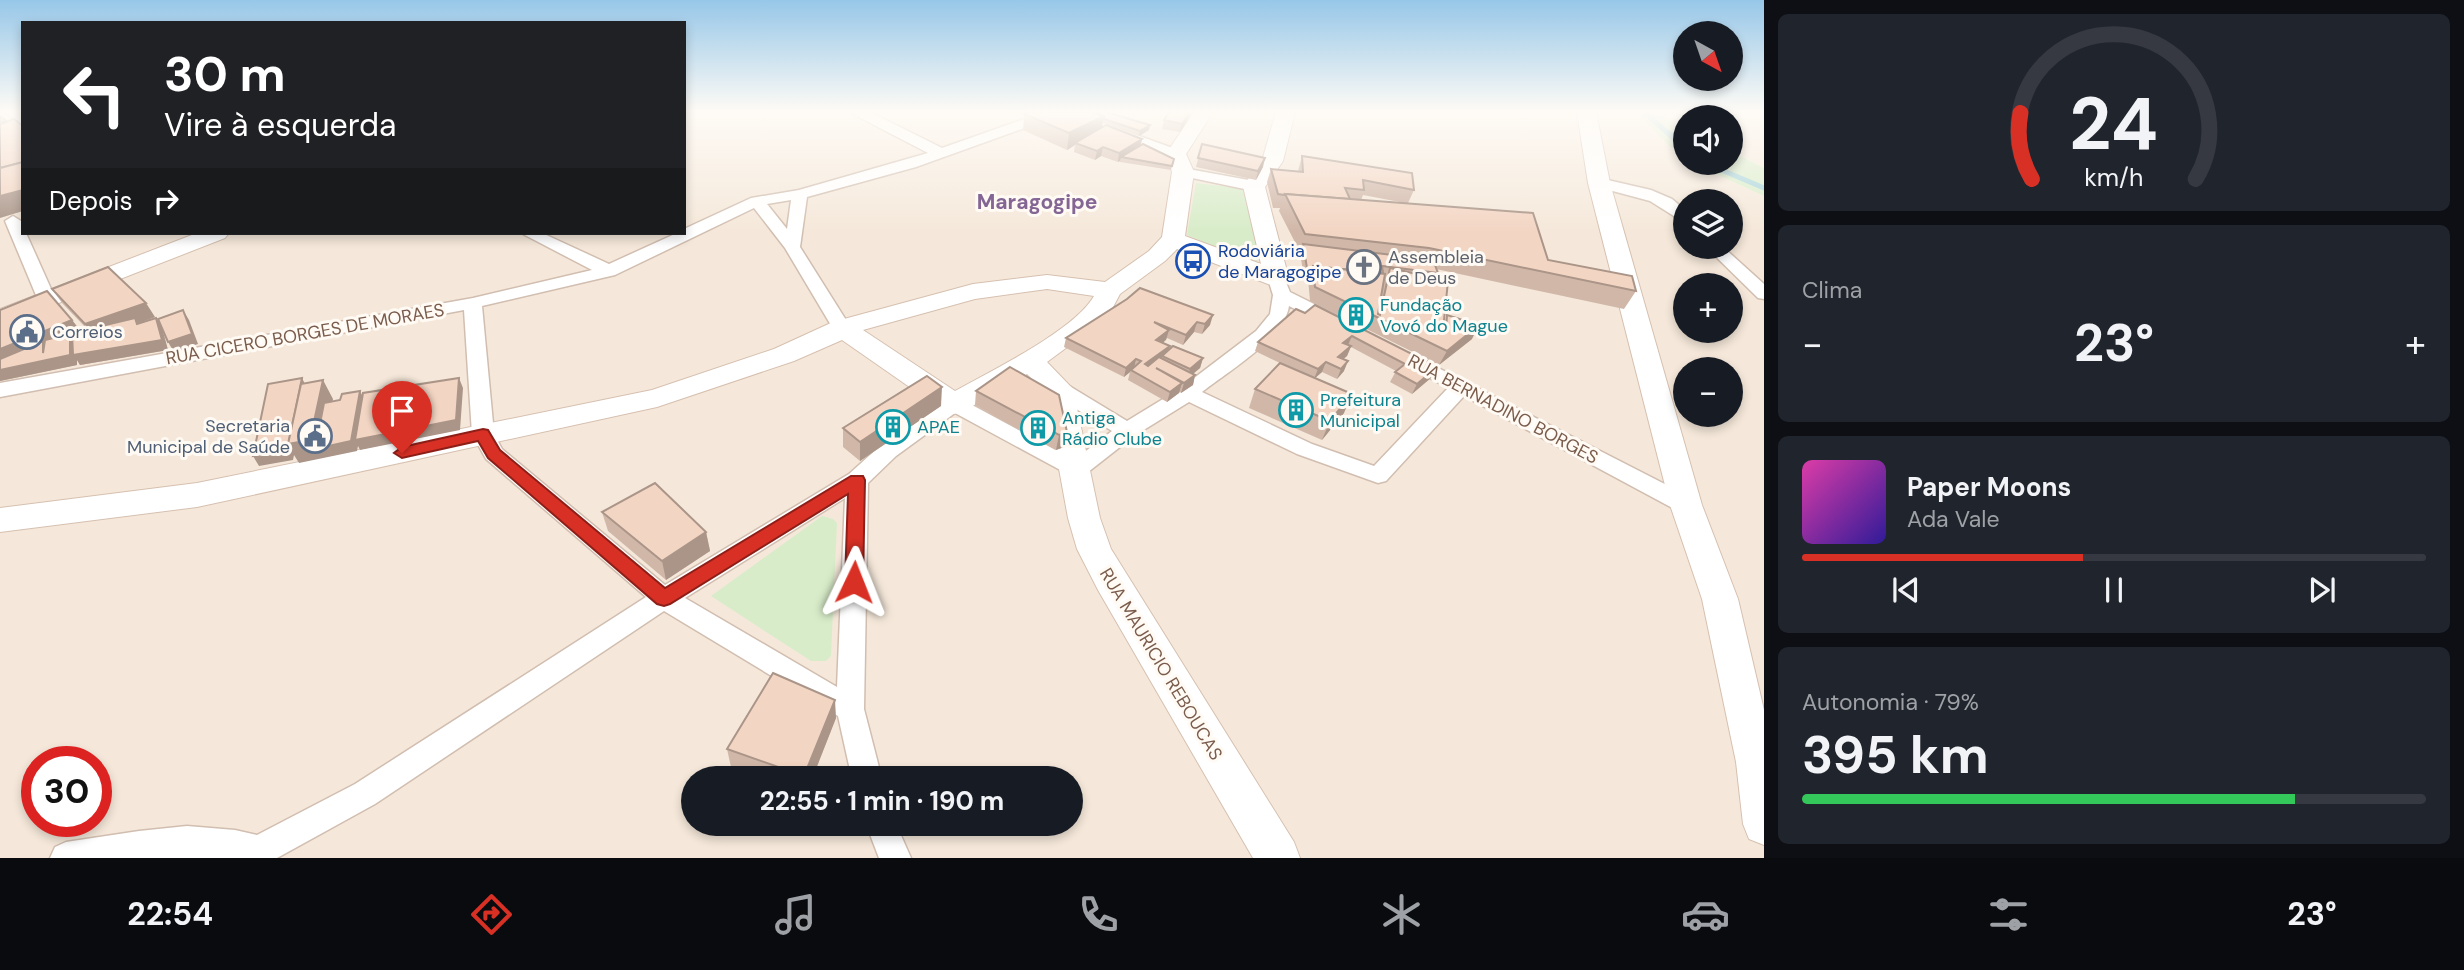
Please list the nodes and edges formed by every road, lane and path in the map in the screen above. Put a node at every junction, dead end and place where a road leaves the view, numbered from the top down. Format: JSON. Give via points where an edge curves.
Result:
{"nodes":[{"id":1,"x":938,"y":152,"type":"edge"},
{"id":2,"x":947,"y":152,"type":"edge"},
{"id":3,"x":1154,"y":152,"type":"edge"},
{"id":4,"x":1185,"y":152,"type":"edge"},
{"id":5,"x":1276,"y":152,"type":"edge"},
{"id":6,"x":1594,"y":152,"type":"edge"},
{"id":7,"x":942,"y":154,"type":"junction"},
{"id":8,"x":1180,"y":163,"type":"junction"},
{"id":9,"x":1600,"y":183,"type":"junction"},
{"id":10,"x":1254,"y":186,"type":"junction"},
{"id":11,"x":800,"y":194,"type":"junction"},
{"id":12,"x":757,"y":201,"type":"junction"},
{"id":13,"x":1673,"y":207,"type":"edge"},
{"id":14,"x":12,"y":221,"type":"edge"},
{"id":15,"x":212,"y":235,"type":"edge"},
{"id":16,"x":533,"y":235,"type":"edge"},
{"id":17,"x":685,"y":235,"type":"edge"},
{"id":18,"x":686,"y":235,"type":"edge"},
{"id":19,"x":1173,"y":239,"type":"junction"},
{"id":20,"x":792,"y":247,"type":"junction"},
{"id":21,"x":1727,"y":259,"type":"edge"},
{"id":22,"x":609,"y":271,"type":"junction"},
{"id":23,"x":1279,"y":287,"type":"junction"},
{"id":24,"x":1110,"y":290,"type":"junction"},
{"id":25,"x":1764,"y":294,"type":"edge"},
{"id":26,"x":47,"y":300,"type":"junction"},
{"id":27,"x":473,"y":303,"type":"junction"},
{"id":28,"x":0,"y":318,"type":"edge"},
{"id":29,"x":842,"y":328,"type":"junction"},
{"id":30,"x":1354,"y":331,"type":"edge"},
{"id":31,"x":1390,"y":350,"type":"edge"},
{"id":32,"x":1029,"y":360,"type":"junction"},
{"id":33,"x":1462,"y":386,"type":"junction"},
{"id":34,"x":1059,"y":389,"type":"junction"},
{"id":35,"x":0,"y":390,"type":"edge"},
{"id":36,"x":1188,"y":393,"type":"junction"},
{"id":37,"x":954,"y":404,"type":"junction"},
{"id":38,"x":1127,"y":431,"type":"junction"},
{"id":39,"x":483,"y":434,"type":"junction"},
{"id":40,"x":1075,"y":470,"type":"junction"},
{"id":41,"x":857,"y":480,"type":"junction"},
{"id":42,"x":1685,"y":505,"type":"junction"},
{"id":43,"x":0,"y":520,"type":"edge"},
{"id":44,"x":664,"y":598,"type":"junction"},
{"id":45,"x":850,"y":709,"type":"junction"},
{"id":46,"x":864,"y":766,"type":"edge"},
{"id":47,"x":1764,"y":824,"type":"edge"},
{"id":48,"x":886,"y":836,"type":"edge"},
{"id":49,"x":256,"y":856,"type":"edge"},
{"id":50,"x":66,"y":858,"type":"edge"},
{"id":51,"x":895,"y":858,"type":"edge"},
{"id":52,"x":1278,"y":858,"type":"edge"}],
"edges":[{"from":1,"to":7,"type":"street"},
{"from":2,"to":7,"type":"street","name":"RUA CICERO BORGES DE MORAES"},
{"from":3,"to":8,"type":"street"},
{"from":4,"to":8,"type":"street"},
{"from":5,"to":10,"type":"street","via":[[1263,180]]},
{"from":6,"to":9,"type":"street"},
{"from":7,"to":11,"type":"street","name":"RUA CICERO BORGES DE MORAES"},
{"from":8,"to":10,"type":"street"},
{"from":8,"to":19,"type":"street"},
{"from":9,"to":13,"type":"street","via":[[1650,194]]},
{"from":9,"to":42,"type":"street"},
{"from":10,"to":23,"type":"street"},
{"from":11,"to":12,"type":"street","name":"RUA CICERO BORGES DE MORAES"},
{"from":11,"to":20,"type":"street"},
{"from":12,"to":18,"type":"street","name":"RUA CICERO BORGES DE MORAES"},
{"from":12,"to":20,"type":"street"},
{"from":14,"to":26,"type":"street"},
{"from":15,"to":26,"type":"street"},
{"from":16,"to":22,"type":"street"},
{"from":17,"to":22,"type":"street","name":"RUA CICERO BORGES DE MORAES"},
{"from":19,"to":23,"type":"street"},
{"from":19,"to":24,"type":"street"},
{"from":20,"to":29,"type":"street"},
{"from":21,"to":25,"type":"street"},
{"from":22,"to":27,"type":"street","name":"RUA CICERO BORGES DE MORAES"},
{"from":23,"to":30,"type":"street"},
{"from":23,"to":36,"type":"street","via":[[1279,315],[1264,335]]},
{"from":24,"to":29,"type":"street","via":[[1024,283],[973,292]]},
{"from":24,"to":32,"type":"street","via":[[1095,315]]},
{"from":26,"to":28,"type":"street"},
{"from":27,"to":35,"type":"street","name":"RUA CICERO BORGES DE MORAES"},
{"from":27,"to":39,"type":"street"},
{"from":29,"to":37,"type":"street"},
{"from":29,"to":39,"type":"street","via":[[784,355],[685,390]]},
{"from":31,"to":33,"type":"street","name":"RUA BERNADINO BORGES"},
{"from":32,"to":34,"type":"street"},
{"from":32,"to":37,"type":"street"},
{"from":33,"to":36,"type":"street","via":[[1378,475],[1282,440]]},
{"from":33,"to":42,"type":"street","name":"RUA BERNADINO BORGES"},
{"from":34,"to":38,"type":"street"},
{"from":34,"to":40,"type":"street","name":"RUA MAURICIO REBOUCAS"},
{"from":36,"to":38,"type":"street"},
{"from":37,"to":40,"type":"street"},
{"from":37,"to":41,"type":"street","via":[[888,451]]},
{"from":38,"to":40,"type":"street"},
{"from":39,"to":43,"type":"street","via":[[197,495]]},
{"from":39,"to":44,"type":"street","via":[[494,454]]},
{"from":40,"to":52,"type":"street","name":"RUA MAURICIO REBOUCAS","via":[[1084,518],[1110,580]]},
{"from":41,"to":44,"type":"street"},
{"from":41,"to":45,"type":"street"},
{"from":42,"to":47,"type":"street","via":[[1720,599],[1756,762]]},
{"from":44,"to":45,"type":"street"},
{"from":44,"to":49,"type":"street","via":[[365,794]]},
{"from":45,"to":46,"type":"street"},
{"from":48,"to":51,"type":"street"},
{"from":49,"to":50,"type":"street","via":[[233,842],[195,839]]}]}
